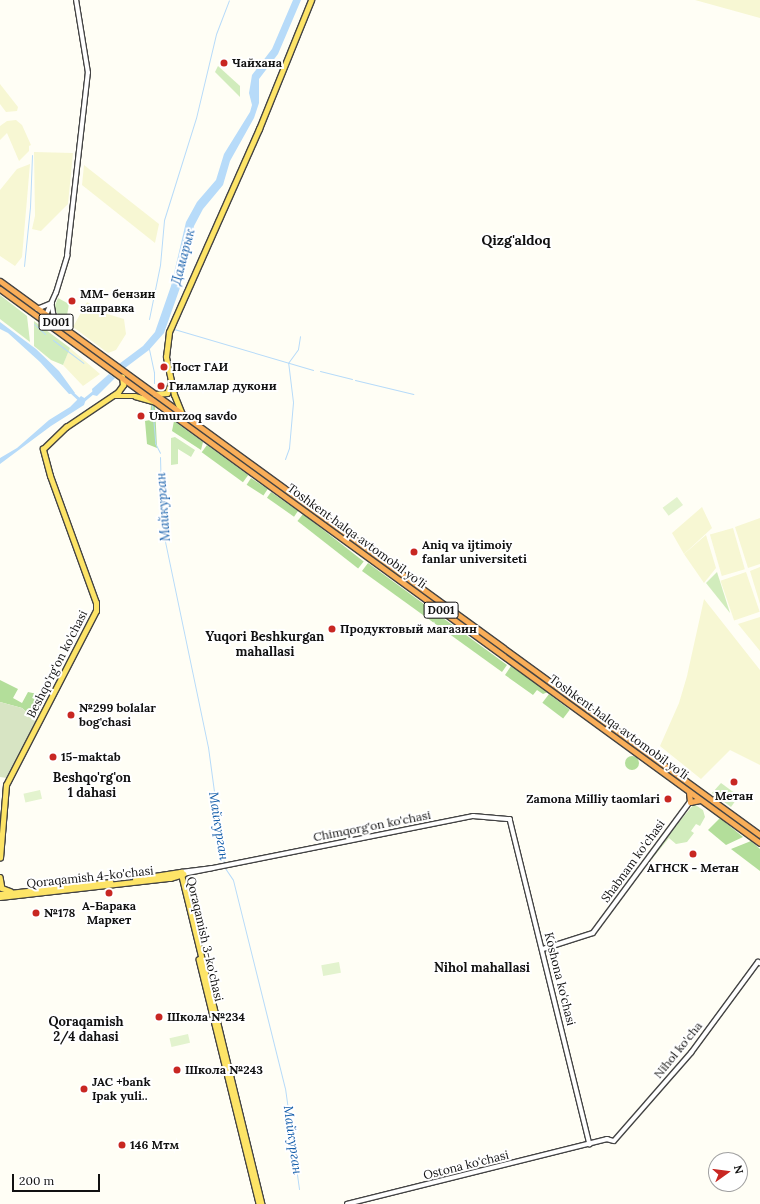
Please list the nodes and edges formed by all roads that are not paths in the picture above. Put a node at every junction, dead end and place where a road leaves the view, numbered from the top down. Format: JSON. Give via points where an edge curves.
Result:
{"nodes":[{"id":1,"x":76,"y":0,"type":"edge"},
{"id":2,"x":311,"y":0,"type":"edge"},
{"id":3,"x":0,"y":281,"type":"edge"},
{"id":4,"x":0,"y":289,"type":"edge"},
{"id":5,"x":52,"y":302,"type":"junction"},
{"id":6,"x":37,"y":309,"type":"junction"},
{"id":7,"x":44,"y":317,"type":"junction"},
{"id":8,"x":56,"y":322,"type":"junction"},
{"id":9,"x":111,"y":365,"type":"junction"},
{"id":10,"x":124,"y":375,"type":"junction"},
{"id":11,"x":171,"y":381,"type":"junction"},
{"id":12,"x":153,"y":393,"type":"junction"},
{"id":13,"x":111,"y":396,"type":"junction"},
{"id":14,"x":158,"y":403,"type":"junction"},
{"id":15,"x":183,"y":415,"type":"junction"},
{"id":16,"x":203,"y":433,"type":"junction"},
{"id":17,"x":645,"y":755,"type":"junction"},
{"id":18,"x":689,"y":791,"type":"junction"},
{"id":19,"x":701,"y":800,"type":"junction"},
{"id":20,"x":690,"y":802,"type":"junction"},
{"id":21,"x":510,"y":819,"type":"joint"},
{"id":22,"x":760,"y":835,"type":"edge"},
{"id":23,"x":760,"y":843,"type":"edge"},
{"id":24,"x":0,"y":858,"type":"edge"},
{"id":25,"x":181,"y":874,"type":"junction"},
{"id":26,"x":0,"y":877,"type":"edge"},
{"id":27,"x":23,"y":892,"type":"junction"},
{"id":28,"x":0,"y":894,"type":"edge"},
{"id":29,"x":0,"y":897,"type":"edge"},
{"id":30,"x":543,"y":949,"type":"junction"},
{"id":31,"x":759,"y":962,"type":"edge"},
{"id":32,"x":607,"y":1139,"type":"joint"},
{"id":33,"x":590,"y":1144,"type":"junction"},
{"id":34,"x":258,"y":1204,"type":"edge"},
{"id":35,"x":262,"y":1204,"type":"edge"},
{"id":36,"x":347,"y":1204,"type":"edge"}],
"edges":[{"from":1,"to":5,"type":"street","via":[[88,68],[70,239],[63,272]]},
{"from":2,"to":11,"type":"main road","via":[[259,129],[169,332],[166,354]]},
{"from":3,"to":6,"type":"highway","name":"Toshkent halqa avtomobil yo'li","number":"D001"},
{"from":4,"to":7,"type":"highway","name":"Toshkent halqa avtomobil yo'li","number":"D001"},
{"from":5,"to":6,"type":"street"},
{"from":5,"to":7,"type":"street"},
{"from":5,"to":8,"type":"street"},
{"from":6,"to":7,"type":"highway","name":"Toshkent halqa avtomobil yo'li","number":"D001"},
{"from":7,"to":8,"type":"highway","name":"Toshkent halqa avtomobil yo'li","number":"D001"},
{"from":7,"to":9,"type":"highway","name":"Toshkent halqa avtomobil yo'li","number":"D001"},
{"from":8,"to":9,"type":"highway","name":"Toshkent halqa avtomobil yo'li","number":"D001"},
{"from":9,"to":10,"type":"highway","name":"Toshkent halqa avtomobil yo'li","number":"D001"},
{"from":10,"to":12,"type":"highway","name":"Toshkent halqa avtomobil yo'li","number":"D001"},
{"from":10,"to":13,"type":"main road","name":"Beshqo'rg'on ko'chasi","via":[[122,387]]},
{"from":10,"to":14,"type":"highway","name":"Toshkent halqa avtomobil yo'li","number":"D001"},
{"from":11,"to":12,"type":"main road","via":[[167,393]]},
{"from":11,"to":15,"type":"main road","via":[[178,407]]},
{"from":12,"to":15,"type":"highway","name":"Toshkent halqa avtomobil yo'li","number":"D001"},
{"from":13,"to":14,"type":"main road","via":[[135,396]]},
{"from":13,"to":24,"type":"main road","name":"Beshqo'rg'on ko'chasi","via":[[66,427],[43,448],[44,458],[96,603],[96,611],[6,785]]},
{"from":14,"to":16,"type":"highway","name":"Toshkent halqa avtomobil yo'li","number":"D001"},
{"from":15,"to":16,"type":"highway","name":"Toshkent halqa avtomobil yo'li","number":"D001"},
{"from":16,"to":17,"type":"highway","name":"Toshkent halqa avtomobil yo'li","number":"D001"},
{"from":17,"to":18,"type":"highway","name":"Toshkent halqa avtomobil yo'li","number":"D001"},
{"from":17,"to":22,"type":"highway","name":"Toshkent halqa avtomobil yo'li","number":"D001"},
{"from":18,"to":19,"type":"highway","name":"Toshkent halqa avtomobil yo'li","number":"D001"},
{"from":18,"to":20,"type":"highway"},
{"from":19,"to":20,"type":"highway"},
{"from":19,"to":23,"type":"highway","name":"Toshkent halqa avtomobil yo'li","number":"D001"},
{"from":20,"to":30,"type":"street","name":"Shabnam ko'chasi","via":[[593,933]]},
{"from":21,"to":25,"type":"street","name":"Chimqorg'on ko'chasi","via":[[473,816],[238,865]]},
{"from":21,"to":30,"type":"street","name":"Koshona ko'chasi"},
{"from":25,"to":27,"type":"main road","name":"Qoraqamish 4-ko'chasi"},
{"from":25,"to":34,"type":"main road","name":"Qoraqamish 3-ko'chasi"},
{"from":25,"to":35,"type":"main road","name":"Qoraqamish 3-ko'chasi"},
{"from":26,"to":27,"type":"main road","via":[[4,889]]},
{"from":27,"to":28,"type":"main road","name":"Qoraqamish 4-ko'chasi"},
{"from":27,"to":29,"type":"main road","name":"Qoraqamish 4-ko'chasi"},
{"from":30,"to":33,"type":"street","name":"Koshona ko'chasi"},
{"from":31,"to":32,"type":"street","name":"Nihol ko'cha","via":[[691,1053],[615,1140]]},
{"from":32,"to":33,"type":"street","name":"Ostona ko'chasi"},
{"from":33,"to":36,"type":"street","name":"Ostona ko'chasi"}]}
